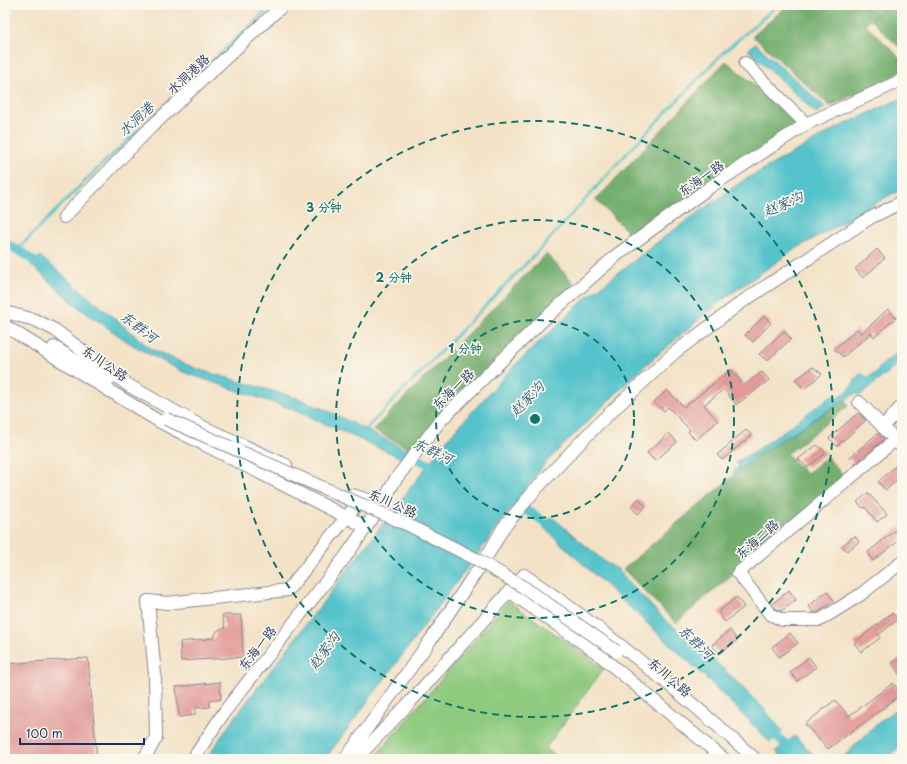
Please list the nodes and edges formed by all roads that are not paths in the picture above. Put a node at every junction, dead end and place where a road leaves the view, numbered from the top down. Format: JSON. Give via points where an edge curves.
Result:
{"nodes":[{"id":1,"x":283,"y":5,"type":"edge"},
{"id":2,"x":745,"y":63,"type":"dead end"},
{"id":3,"x":902,"y":80,"type":"edge"},
{"id":4,"x":806,"y":124,"type":"junction"},
{"id":5,"x":900,"y":206,"type":"edge"},
{"id":6,"x":64,"y":217,"type":"dead end"},
{"id":7,"x":5,"y":312,"type":"edge"},
{"id":8,"x":5,"y":318,"type":"edge"},
{"id":9,"x":5,"y":326,"type":"edge"},
{"id":10,"x":859,"y":402,"type":"dead end"},
{"id":11,"x":902,"y":406,"type":"edge"},
{"id":12,"x":882,"y":427,"type":"junction"},
{"id":13,"x":898,"y":443,"type":"edge"},
{"id":14,"x":361,"y":499,"type":"junction"},
{"id":15,"x":382,"y":504,"type":"junction"},
{"id":16,"x":346,"y":518,"type":"junction"},
{"id":17,"x":366,"y":527,"type":"junction"},
{"id":18,"x":902,"y":562,"type":"edge"},
{"id":19,"x":509,"y":591,"type":"junction"},
{"id":20,"x":144,"y":759,"type":"edge"},
{"id":21,"x":193,"y":759,"type":"edge"},
{"id":22,"x":345,"y":759,"type":"edge"},
{"id":23,"x":356,"y":759,"type":"edge"},
{"id":24,"x":724,"y":759,"type":"edge"},
{"id":25,"x":742,"y":759,"type":"edge"},
{"id":26,"x":754,"y":759,"type":"edge"}],
"edges":[{"from":1,"to":6,"type":"street","name":"水洞港路","via":[[150,128]]},
{"from":2,"to":4,"type":"street"},
{"from":3,"to":4,"type":"street","name":"东海一路"},
{"from":4,"to":15,"type":"street","name":"东海一路","via":[[710,187],[618,254],[544,319],[440,422],[395,480]]},
{"from":5,"to":22,"type":"street","via":[[870,218],[742,302],[674,353],[597,425],[503,528],[432,638]]},
{"from":7,"to":14,"type":"street","via":[[35,320],[55,330],[128,385],[201,426]]},
{"from":8,"to":25,"type":"street","name":"东川公路","bridge":true,"via":[[84,365],[166,419],[406,524],[476,559],[525,588],[634,664]]},
{"from":9,"to":16,"type":"street","via":[[160,422]]},
{"from":10,"to":12,"type":"street"},
{"from":11,"to":12,"type":"street"},
{"from":12,"to":13,"type":"street"},
{"from":13,"to":18,"type":"street","name":"东海二路","via":[[738,573],[770,614],[782,620],[820,620],[860,595]]},
{"from":14,"to":15,"type":"street"},
{"from":14,"to":16,"type":"street"},
{"from":15,"to":17,"type":"street","name":"东海一路"},
{"from":16,"to":17,"type":"street"},
{"from":16,"to":20,"type":"street","via":[[288,590],[167,603],[148,601],[155,675],[156,738]]},
{"from":17,"to":21,"type":"street","name":"东海一路","via":[[226,711]]},
{"from":19,"to":23,"type":"street"},
{"from":19,"to":24,"type":"street","via":[[596,652]]},
{"from":19,"to":26,"type":"street","via":[[524,575],[567,604],[629,652]]}]}
